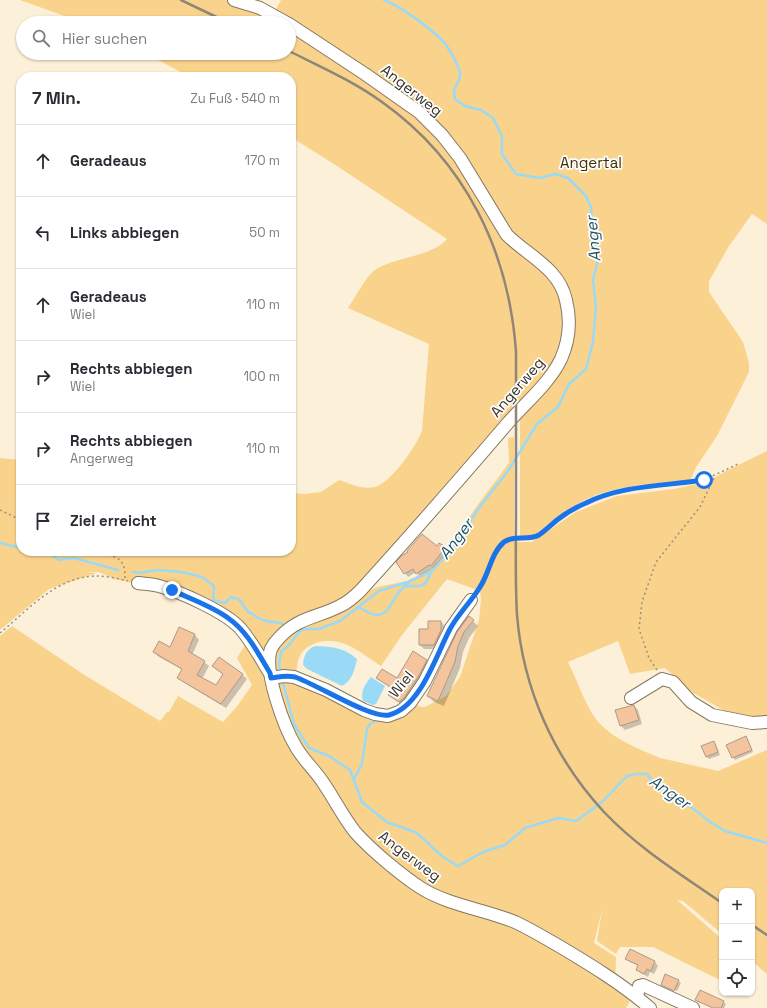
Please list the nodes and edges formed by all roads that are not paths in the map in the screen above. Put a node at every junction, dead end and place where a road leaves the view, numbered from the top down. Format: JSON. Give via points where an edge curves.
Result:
{"nodes":[{"id":1,"x":234,"y":0,"type":"edge"},
{"id":2,"x":274,"y":16,"type":"edge"},
{"id":3,"x":296,"y":29,"type":"edge"},
{"id":4,"x":138,"y":583,"type":"road end"},
{"id":5,"x":471,"y":600,"type":"road end"},
{"id":6,"x":253,"y":644,"type":"junction"},
{"id":7,"x":271,"y":648,"type":"junction"},
{"id":8,"x":275,"y":676,"type":"junction"},
{"id":9,"x":631,"y":698,"type":"dead end"},
{"id":10,"x":767,"y":722,"type":"edge"},
{"id":11,"x":637,"y":997,"type":"junction"},
{"id":12,"x":650,"y":1008,"type":"edge"},
{"id":13,"x":693,"y":1008,"type":"edge"}],
"edges":[{"from":1,"to":2,"type":"street","name":"Angerweg","via":[[260,8]]},
{"from":3,"to":7,"type":"street","name":"Angerweg","via":[[397,96],[419,112],[442,135],[460,158],[507,235],[550,270],[561,285],[569,314],[564,351],[552,374],[361,590],[340,607],[294,624]]},
{"from":4,"to":6,"type":"street","name":"Angerweg","via":[[172,590],[215,610],[229,618]]},
{"from":5,"to":8,"type":"street","name":"Wiel","via":[[451,628],[425,681],[410,702],[388,716],[364,710],[294,677]]},
{"from":6,"to":7,"type":"street"},
{"from":6,"to":8,"type":"street","name":"Angerweg"},
{"from":7,"to":8,"type":"street","name":"Angerweg","via":[[269,658]]},
{"from":8,"to":11,"type":"street","name":"Angerweg","via":[[284,723],[296,748],[365,842],[406,877],[430,893],[515,922],[594,966]]},
{"from":9,"to":10,"type":"street","via":[[662,678],[672,682],[691,702],[712,715],[752,723]]},
{"from":11,"to":12,"type":"street","name":"Angerweg"},
{"from":11,"to":13,"type":"street","via":[[639,986],[643,985]]}]}
